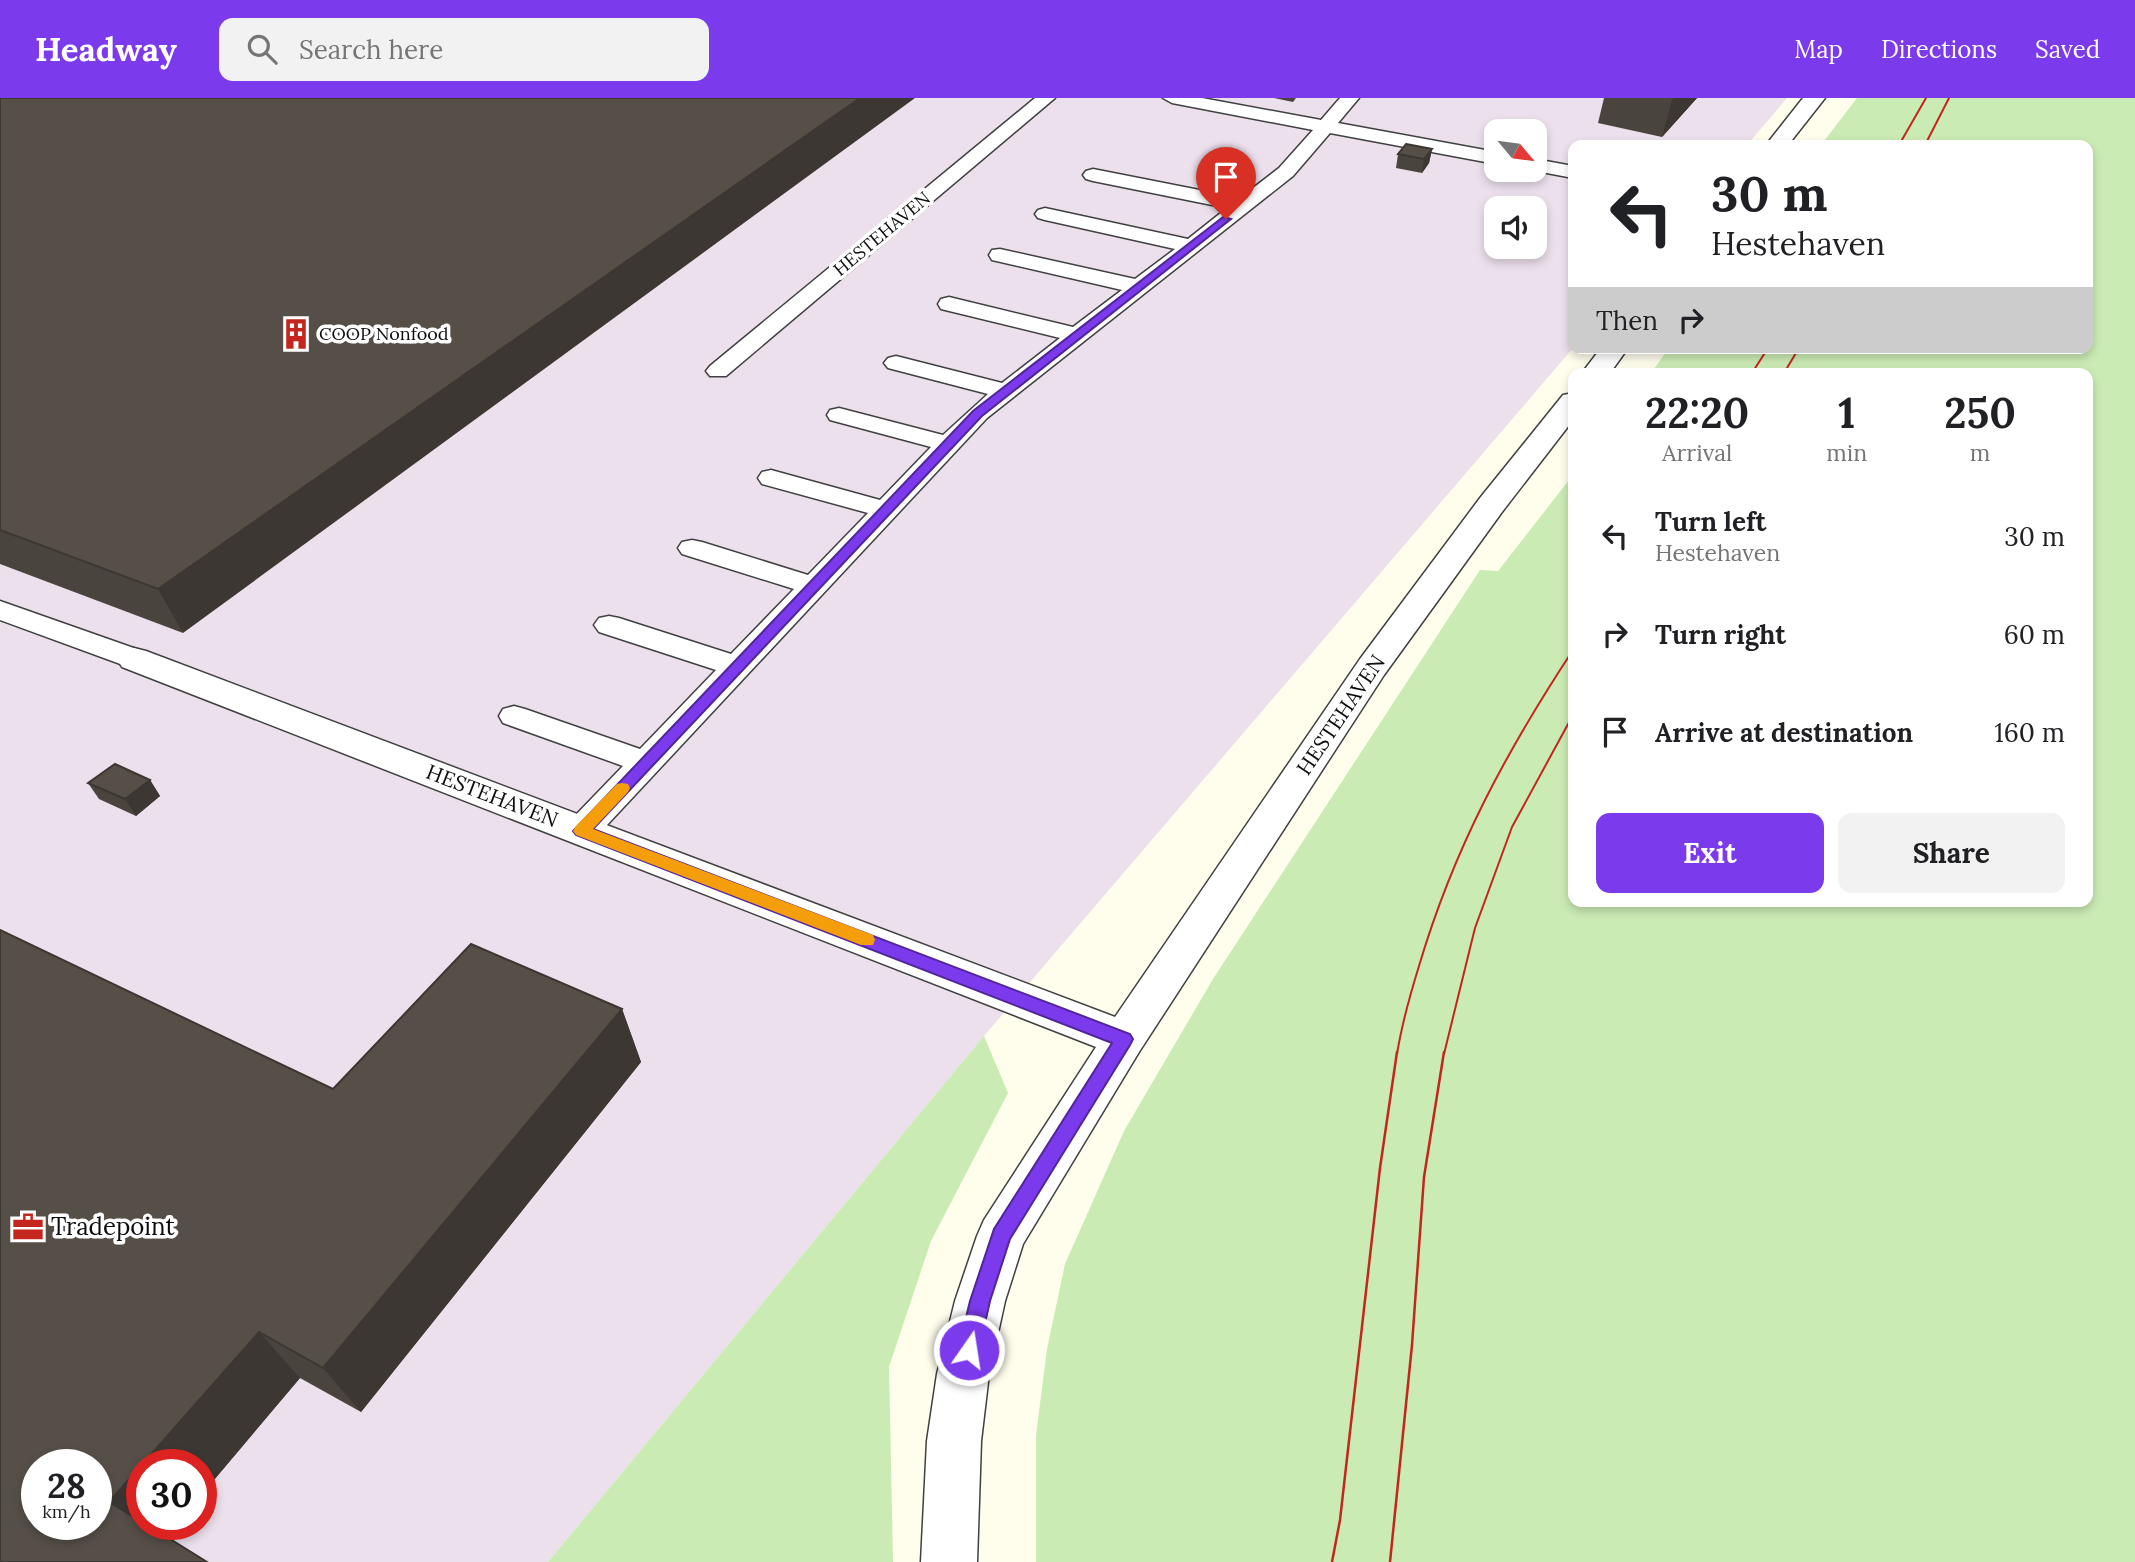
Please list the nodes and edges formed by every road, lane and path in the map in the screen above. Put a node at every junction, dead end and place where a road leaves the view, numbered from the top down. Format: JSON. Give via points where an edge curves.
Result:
{"nodes":[{"id":1,"x":1046,"y":98,"type":"edge"},
{"id":2,"x":1172,"y":98,"type":"edge"},
{"id":3,"x":1350,"y":98,"type":"edge"},
{"id":4,"x":1814,"y":98,"type":"edge"},
{"id":5,"x":1326,"y":126,"type":"junction"},
{"id":6,"x":1781,"y":140,"type":"edge"},
{"id":7,"x":1484,"y":156,"type":"edge"},
{"id":8,"x":1547,"y":167,"type":"edge"},
{"id":9,"x":1568,"y":171,"type":"edge"},
{"id":10,"x":1093,"y":175,"type":"dead end"},
{"id":11,"x":1244,"y":205,"type":"junction"},
{"id":12,"x":1045,"y":214,"type":"dead end"},
{"id":13,"x":1192,"y":246,"type":"junction"},
{"id":14,"x":1000,"y":255,"type":"dead end"},
{"id":15,"x":1139,"y":287,"type":"junction"},
{"id":16,"x":948,"y":304,"type":"dead end"},
{"id":17,"x":1077,"y":335,"type":"junction"},
{"id":18,"x":1610,"y":354,"type":"edge"},
{"id":19,"x":896,"y":363,"type":"dead end"},
{"id":20,"x":1600,"y":368,"type":"edge"},
{"id":21,"x":718,"y":371,"type":"dead end"},
{"id":22,"x":1006,"y":391,"type":"junction"},
{"id":23,"x":1568,"y":407,"type":"edge"},
{"id":24,"x":839,"y":415,"type":"dead end"},
{"id":25,"x":948,"y":444,"type":"junction"},
{"id":26,"x":771,"y":478,"type":"dead end"},
{"id":27,"x":886,"y":510,"type":"junction"},
{"id":28,"x":692,"y":548,"type":"dead end"},
{"id":29,"x":814,"y":586,"type":"junction"},
{"id":30,"x":0,"y":610,"type":"edge"},
{"id":31,"x":609,"y":625,"type":"dead end"},
{"id":32,"x":134,"y":659,"type":"joint"},
{"id":33,"x":738,"y":667,"type":"junction"},
{"id":34,"x":514,"y":716,"type":"dead end"},
{"id":35,"x":647,"y":763,"type":"junction"},
{"id":36,"x":581,"y":831,"type":"junction"},
{"id":37,"x":1124,"y":1039,"type":"junction"},
{"id":38,"x":951,"y":1559,"type":"edge"}],
"edges":[{"from":1,"to":21,"type":"lane","name":"HESTEHAVEN"},
{"from":2,"to":5,"type":"lane"},
{"from":3,"to":5,"type":"lane"},
{"from":4,"to":6,"type":"street"},
{"from":5,"to":7,"type":"lane"},
{"from":5,"to":11,"type":"lane","via":[[1286,172]]},
{"from":8,"to":9,"type":"lane"},
{"from":10,"to":11,"type":"lane"},
{"from":11,"to":13,"type":"lane"},
{"from":12,"to":13,"type":"lane"},
{"from":13,"to":15,"type":"lane"},
{"from":14,"to":15,"type":"lane"},
{"from":15,"to":17,"type":"lane"},
{"from":16,"to":17,"type":"lane"},
{"from":17,"to":22,"type":"lane"},
{"from":18,"to":20,"type":"street"},
{"from":19,"to":22,"type":"lane"},
{"from":22,"to":25,"type":"lane"},
{"from":23,"to":37,"type":"street","name":"HESTEHAVEN","via":[[1372,667]]},
{"from":24,"to":25,"type":"lane"},
{"from":25,"to":27,"type":"lane"},
{"from":26,"to":27,"type":"lane"},
{"from":27,"to":29,"type":"lane"},
{"from":28,"to":29,"type":"lane"},
{"from":29,"to":33,"type":"lane"},
{"from":30,"to":32,"type":"lane"},
{"from":31,"to":33,"type":"lane"},
{"from":32,"to":36,"type":"street","name":"HESTEHAVEN"},
{"from":33,"to":35,"type":"lane"},
{"from":34,"to":35,"type":"lane"},
{"from":35,"to":36,"type":"lane"},
{"from":36,"to":37,"type":"street","name":"HESTEHAVEN"},
{"from":37,"to":38,"type":"street","name":"HESTEHAVEN","via":[[1001,1236],[963,1374],[954,1441]]}]}
